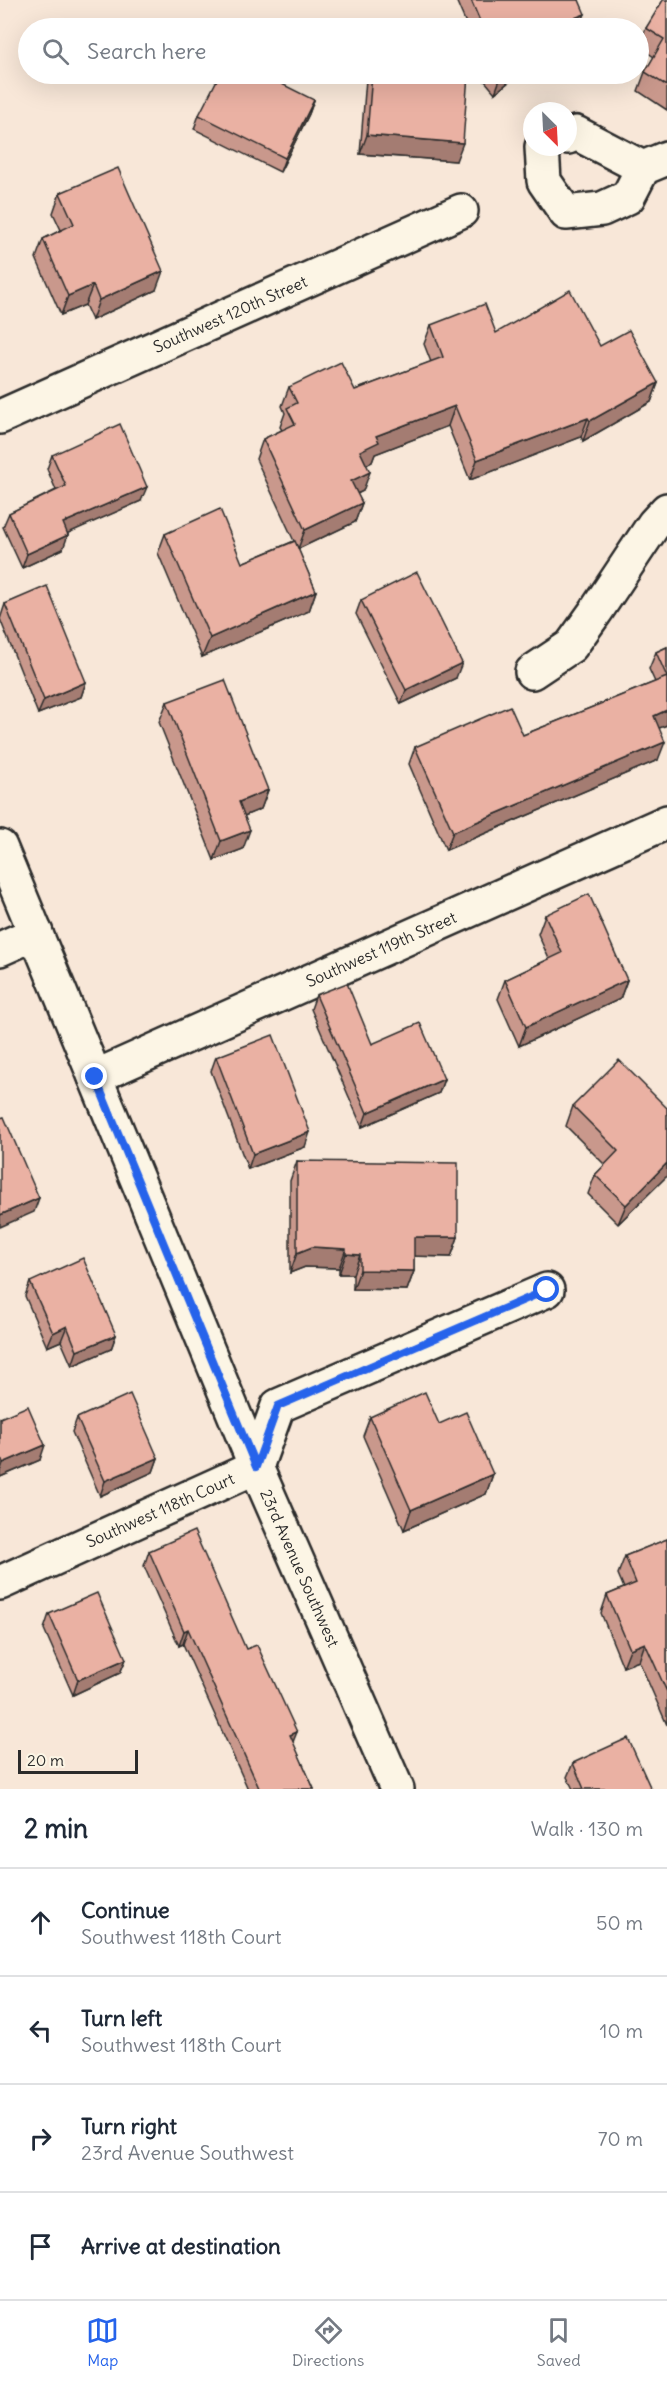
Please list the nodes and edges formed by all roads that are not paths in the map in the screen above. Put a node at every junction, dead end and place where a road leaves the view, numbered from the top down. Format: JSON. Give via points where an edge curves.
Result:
{"nodes":[{"id":1,"x":577,"y":134,"type":"edge"},
{"id":2,"x":543,"y":156,"type":"edge"},
{"id":3,"x":655,"y":163,"type":"edge"},
{"id":4,"x":461,"y":212,"type":"dead end"},
{"id":5,"x":0,"y":417,"type":"edge"},
{"id":6,"x":667,"y":510,"type":"edge"},
{"id":7,"x":532,"y":672,"type":"dead end"},
{"id":8,"x":667,"y":822,"type":"edge"},
{"id":9,"x":0,"y":847,"type":"edge"},
{"id":10,"x":36,"y":933,"type":"junction"},
{"id":11,"x":0,"y":949,"type":"edge"},
{"id":12,"x":95,"y":1077,"type":"junction"},
{"id":13,"x":547,"y":1290,"type":"dead end"},
{"id":14,"x":256,"y":1467,"type":"junction"},
{"id":15,"x":0,"y":1582,"type":"edge"},
{"id":16,"x":397,"y":1789,"type":"edge"}],
"edges":[{"from":1,"to":3,"type":"street"},
{"from":2,"to":3,"type":"street","via":[[544,181],[566,213],[602,209],[628,197]]},
{"from":4,"to":5,"type":"street","name":"Southwest 120th Street"},
{"from":6,"to":7,"type":"street","via":[[571,646]]},
{"from":8,"to":12,"type":"street","name":"Southwest 119th Street"},
{"from":9,"to":10,"type":"street","name":"23rd Avenue Southwest"},
{"from":10,"to":11,"type":"street"},
{"from":10,"to":12,"type":"street","name":"23rd Avenue Southwest"},
{"from":12,"to":14,"type":"street","name":"23rd Avenue Southwest"},
{"from":13,"to":14,"type":"street","via":[[278,1406]]},
{"from":14,"to":15,"type":"street","name":"Southwest 118th Court"},
{"from":14,"to":16,"type":"street","name":"23rd Avenue Southwest"}]}
